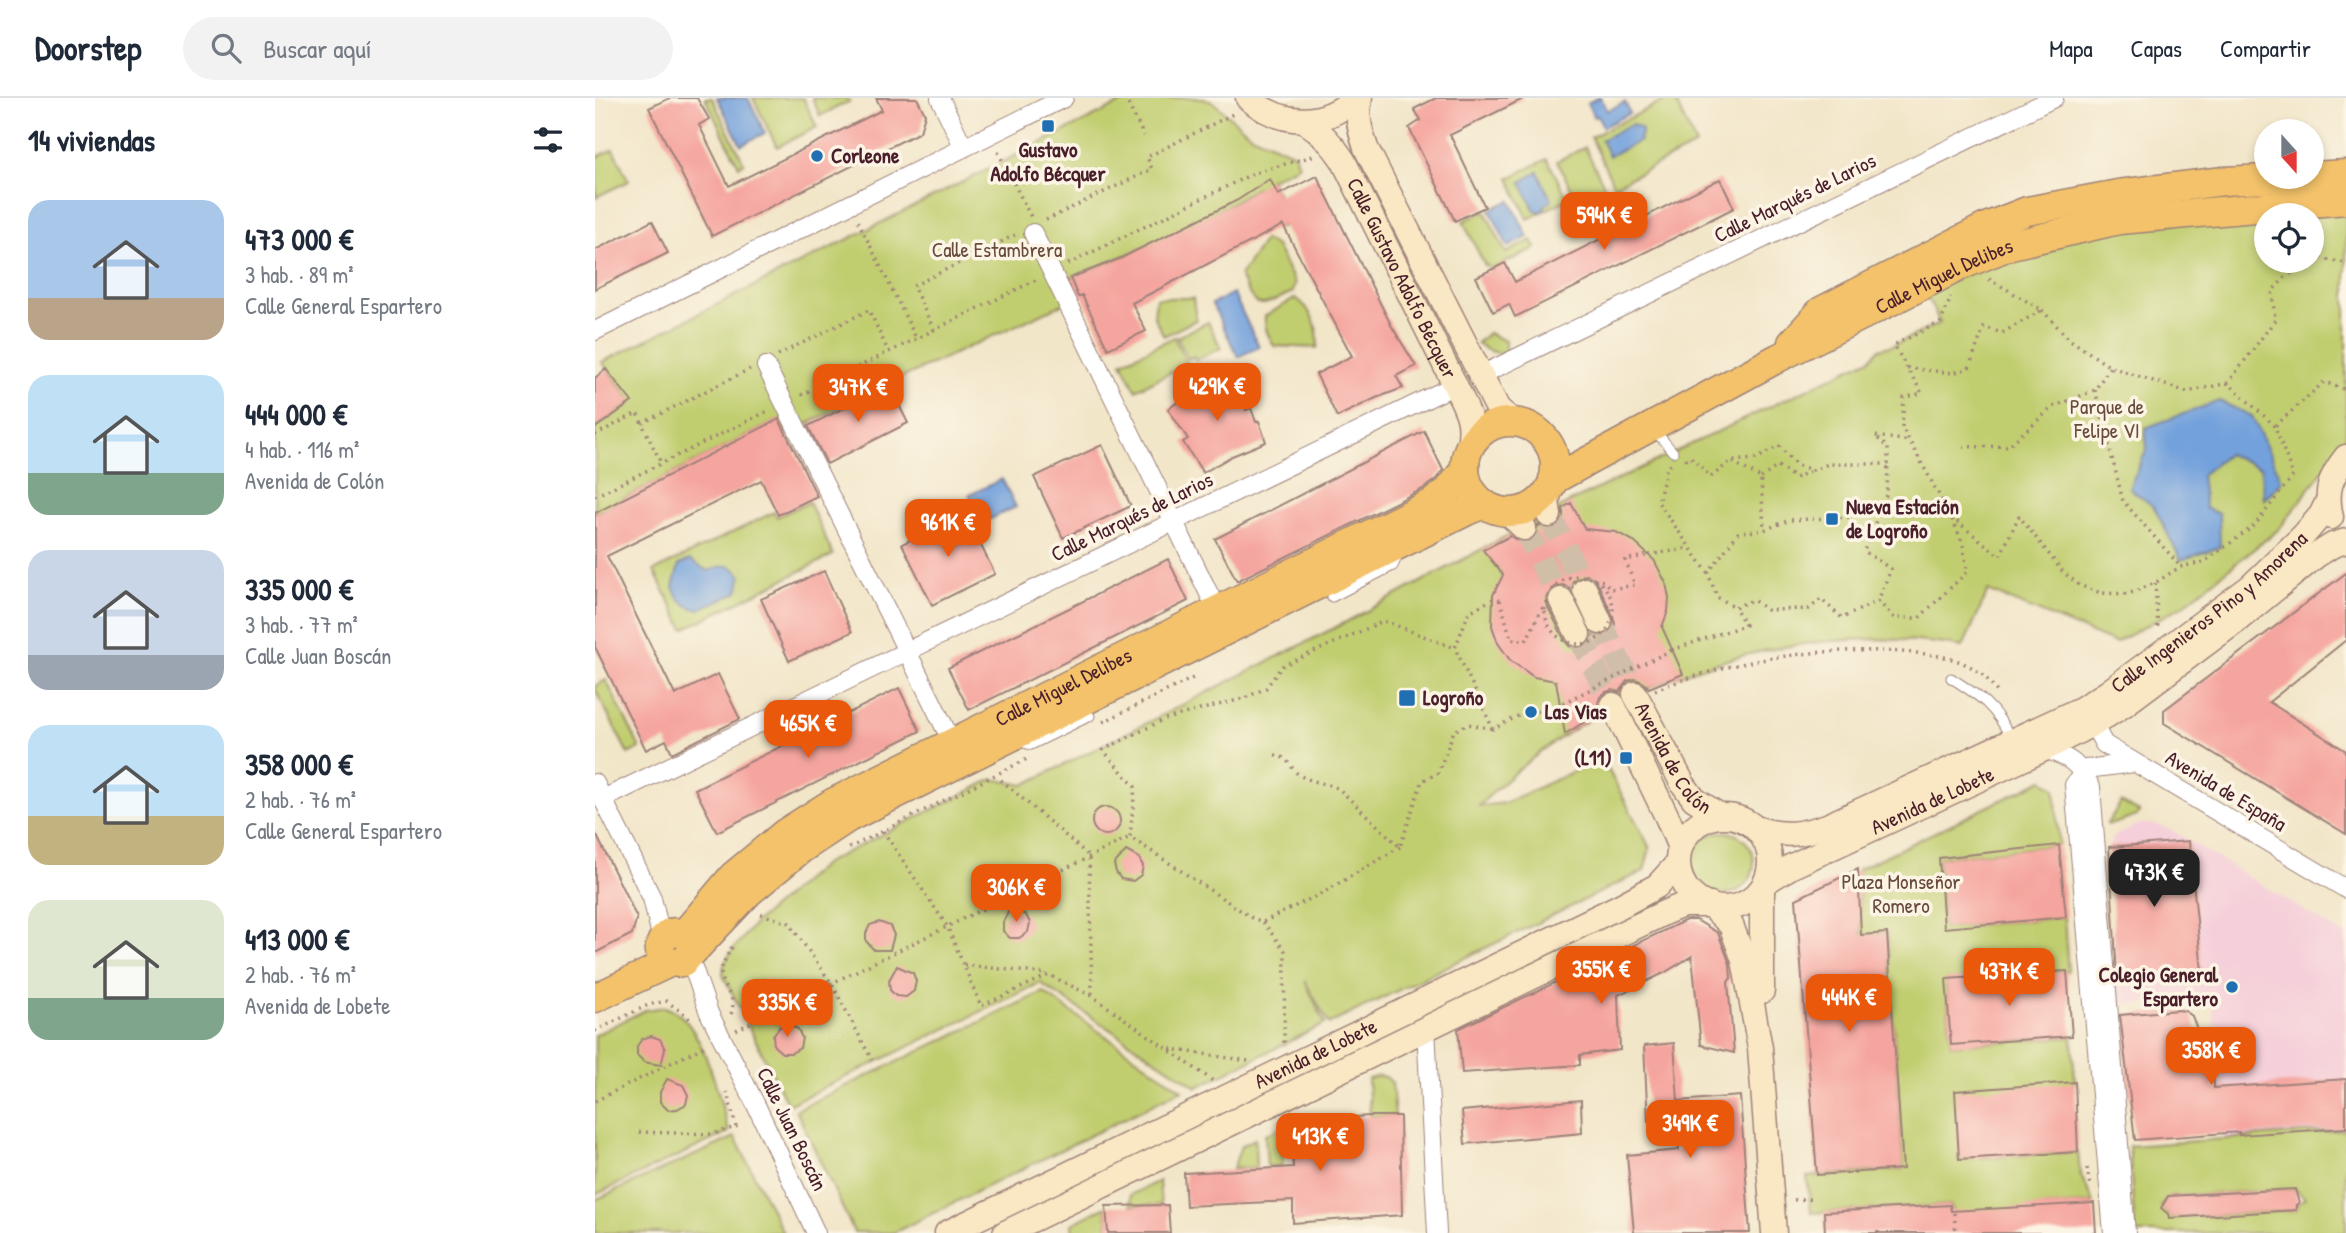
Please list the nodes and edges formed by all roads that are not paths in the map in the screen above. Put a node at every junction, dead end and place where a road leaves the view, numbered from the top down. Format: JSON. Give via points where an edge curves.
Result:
{"nodes":[{"id":1,"x":940,"y":98,"type":"edge"},
{"id":2,"x":1064,"y":98,"type":"edge"},
{"id":3,"x":1355,"y":98,"type":"edge"},
{"id":4,"x":1360,"y":98,"type":"edge"},
{"id":5,"x":2054,"y":98,"type":"edge"},
{"id":6,"x":1244,"y":105,"type":"edge"},
{"id":7,"x":1305,"y":121,"type":"junction"},
{"id":8,"x":964,"y":148,"type":"junction"},
{"id":9,"x":2346,"y":174,"type":"edge"},
{"id":10,"x":2254,"y":180,"type":"edge"},
{"id":11,"x":2327,"y":193,"type":"edge"},
{"id":12,"x":1033,"y":233,"type":"road end"},
{"id":13,"x":595,"y":331,"type":"edge"},
{"id":14,"x":1779,"y":358,"type":"junction"},
{"id":15,"x":765,"y":364,"type":"road end"},
{"id":16,"x":1481,"y":375,"type":"junction"},
{"id":17,"x":1455,"y":385,"type":"junction"},
{"id":18,"x":1518,"y":423,"type":"junction"},
{"id":19,"x":1638,"y":433,"type":"junction"},
{"id":20,"x":1673,"y":452,"type":"dead end"},
{"id":21,"x":2346,"y":457,"type":"edge"},
{"id":22,"x":1467,"y":460,"type":"junction"},
{"id":23,"x":1559,"y":473,"type":"junction"},
{"id":24,"x":2327,"y":503,"type":"junction"},
{"id":25,"x":1489,"y":507,"type":"junction"},
{"id":26,"x":1549,"y":515,"type":"tunnel mouth"},
{"id":27,"x":1173,"y":522,"type":"junction"},
{"id":28,"x":1524,"y":528,"type":"tunnel mouth"},
{"id":29,"x":2346,"y":540,"type":"edge"},
{"id":30,"x":1404,"y":543,"type":"junction"},
{"id":31,"x":1588,"y":584,"type":"tunnel mouth"},
{"id":32,"x":1332,"y":597,"type":"dead end"},
{"id":33,"x":1553,"y":601,"type":"tunnel mouth"},
{"id":34,"x":1217,"y":610,"type":"junction"},
{"id":35,"x":1600,"y":622,"type":"tunnel mouth"},
{"id":36,"x":1578,"y":634,"type":"tunnel mouth"},
{"id":37,"x":907,"y":652,"type":"junction"},
{"id":38,"x":1951,"y":678,"type":"dead end"},
{"id":39,"x":2089,"y":715,"type":"junction"},
{"id":40,"x":1090,"y":716,"type":"dead end"},
{"id":41,"x":945,"y":728,"type":"dead end"},
{"id":42,"x":1008,"y":739,"type":"junction"},
{"id":43,"x":2012,"y":741,"type":"junction"},
{"id":44,"x":2044,"y":749,"type":"junction"},
{"id":45,"x":2134,"y":763,"type":"junction"},
{"id":46,"x":2083,"y":771,"type":"junction"},
{"id":47,"x":595,"y":783,"type":"edge"},
{"id":48,"x":603,"y":799,"type":"junction"},
{"id":49,"x":1719,"y":815,"type":"junction"},
{"id":50,"x":1755,"y":828,"type":"junction"},
{"id":51,"x":1678,"y":856,"type":"junction"},
{"id":52,"x":2342,"y":884,"type":"edge"},
{"id":53,"x":1764,"y":887,"type":"junction"},
{"id":54,"x":1710,"y":905,"type":"junction"},
{"id":55,"x":676,"y":949,"type":"junction"},
{"id":56,"x":595,"y":979,"type":"edge"},
{"id":57,"x":595,"y":998,"type":"edge"},
{"id":58,"x":1426,"y":1028,"type":"junction"},
{"id":59,"x":1760,"y":1048,"type":"junction"},
{"id":60,"x":817,"y":1232,"type":"edge"},
{"id":61,"x":947,"y":1233,"type":"edge"},
{"id":62,"x":1005,"y":1233,"type":"edge"},
{"id":63,"x":1437,"y":1233,"type":"edge"},
{"id":64,"x":1774,"y":1233,"type":"edge"},
{"id":65,"x":2113,"y":1233,"type":"edge"},
{"id":66,"x":2126,"y":1233,"type":"edge"}],
"edges":[{"from":1,"to":8,"type":"street"},
{"from":2,"to":8,"type":"street"},
{"from":3,"to":7,"type":"main road","via":[[1331,115]]},
{"from":4,"to":16,"type":"main road","name":"Calle Gustavo Adolfo Bécquer","via":[[1357,111],[1366,148]]},
{"from":5,"to":16,"type":"street","name":"Calle Marqués de Larios"},
{"from":6,"to":7,"type":"main road"},
{"from":7,"to":17,"type":"main road","name":"Calle Gustavo Adolfo Bécquer","via":[[1327,137],[1343,160]]},
{"from":8,"to":13,"type":"street"},
{"from":9,"to":11,"type":"main road","name":"Calle Miguel Delibes"},
{"from":10,"to":14,"type":"main road","name":"Calle Miguel Delibes","via":[[2144,191],[2028,211],[1986,227],[1821,311]]},
{"from":11,"to":14,"type":"main road","name":"Calle Miguel Delibes","via":[[2119,219],[2011,245]]},
{"from":12,"to":27,"type":"street"},
{"from":14,"to":19,"type":"main road","name":"Calle Miguel Delibes"},
{"from":15,"to":37,"type":"street"},
{"from":16,"to":18,"type":"main road","name":"Calle Gustavo Adolfo Bécquer","via":[[1498,409]]},
{"from":17,"to":22,"type":"main road","name":"Calle Gustavo Adolfo Bécquer","via":[[1471,421]]},
{"from":17,"to":27,"type":"street","name":"Calle Marqués de Larios"},
{"from":18,"to":22,"type":"main road","via":[[1501,423],[1481,432]]},
{"from":18,"to":23,"type":"main road","name":"Calle Gustavo Adolfo Bécquer","via":[[1542,435]]},
{"from":19,"to":20,"type":"lane","via":[[1657,433]]},
{"from":19,"to":23,"type":"main road","name":"Calle Miguel Delibes"},
{"from":21,"to":24,"type":"main road","name":"Calle Ingenieros Pino y Amorena","via":[[2331,478]]},
{"from":22,"to":25,"type":"main road","name":"Calle Gustavo Adolfo Bécquer","via":[[1468,482]]},
{"from":22,"to":34,"type":"main road","name":"Calle Miguel Delibes","via":[[1448,491],[1432,503]]},
{"from":23,"to":25,"type":"main road","via":[[1545,496],[1527,509],[1505,512]]},
{"from":23,"to":26,"type":"main road","via":[[1547,501]]},
{"from":24,"to":29,"type":"main road","name":"Calle Ingenieros Pino y Amorena","via":[[2330,517]]},
{"from":24,"to":39,"type":"main road","name":"Calle Ingenieros Pino y Amorena","via":[[2302,537],[2250,587]]},
{"from":25,"to":28,"type":"main road","via":[[1511,516]]},
{"from":25,"to":30,"type":"main road","name":"Calle Miguel Delibes","via":[[1467,511]]},
{"from":27,"to":34,"type":"street"},
{"from":27,"to":37,"type":"street","name":"Calle Marqués de Larios"},
{"from":29,"to":39,"type":"main road","name":"Calle Ingenieros Pino y Amorena","via":[[2317,555],[2125,704]]},
{"from":30,"to":32,"type":"lane","via":[[1392,566]]},
{"from":30,"to":42,"type":"main road","name":"Calle Miguel Delibes"},
{"from":31,"to":35,"type":"main road"},
{"from":33,"to":36,"type":"main road"},
{"from":34,"to":55,"type":"main road","name":"Calle Miguel Delibes","via":[[832,803],[785,833],[733,876]]},
{"from":37,"to":41,"type":"street"},
{"from":37,"to":48,"type":"street","name":"Calle Marqués de Larios"},
{"from":38,"to":43,"type":"lane","via":[[1977,694],[2001,718]]},
{"from":39,"to":43,"type":"main road","name":"Avenida de Lobete"},
{"from":39,"to":44,"type":"main road","name":"Avenida de Lobete"},
{"from":39,"to":45,"type":"street","name":"Avenida de España","via":[[2104,744]]},
{"from":40,"to":42,"type":"lane","via":[[1031,745]]},
{"from":42,"to":55,"type":"main road","name":"Calle Miguel Delibes","via":[[848,818]]},
{"from":43,"to":50,"type":"main road","name":"Avenida de Lobete","via":[[1827,826],[1799,835],[1776,835]]},
{"from":44,"to":46,"type":"street","via":[[2064,755]]},
{"from":44,"to":53,"type":"main road","name":"Avenida de Lobete","via":[[1792,866]]},
{"from":45,"to":46,"type":"street"},
{"from":45,"to":52,"type":"street","name":"Avenida de España"},
{"from":46,"to":65,"type":"street","via":[[2074,785]]},
{"from":46,"to":66,"type":"street","via":[[2091,787]]},
{"from":47,"to":48,"type":"street","name":"Calle Juan Boscán"},
{"from":48,"to":55,"type":"street","name":"Calle Juan Boscán"},
{"from":49,"to":50,"type":"main road"},
{"from":49,"to":51,"type":"main road","via":[[1696,825],[1684,837]]},
{"from":49,"to":51,"type":"main road","name":"Avenida de Colón","via":[[1694,799],[1683,784],[1633,697]]},
{"from":50,"to":53,"type":"main road","via":[[1769,854]]},
{"from":51,"to":54,"type":"main road","via":[[1679,875],[1689,893]]},
{"from":51,"to":61,"type":"main road","name":"Avenida de Lobete","via":[[1657,886],[1620,906]]},
{"from":53,"to":54,"type":"main road","via":[[1748,903],[1723,909]]},
{"from":53,"to":59,"type":"main road"},
{"from":54,"to":58,"type":"main road","name":"Avenida de Lobete","via":[[1682,905]]},
{"from":54,"to":59,"type":"main road","via":[[1738,939]]},
{"from":55,"to":56,"type":"main road"},
{"from":55,"to":57,"type":"main road"},
{"from":55,"to":60,"type":"street","name":"Calle Juan Boscán"},
{"from":58,"to":62,"type":"main road","name":"Avenida de Lobete"},
{"from":58,"to":63,"type":"street"},
{"from":59,"to":64,"type":"main road"}]}
